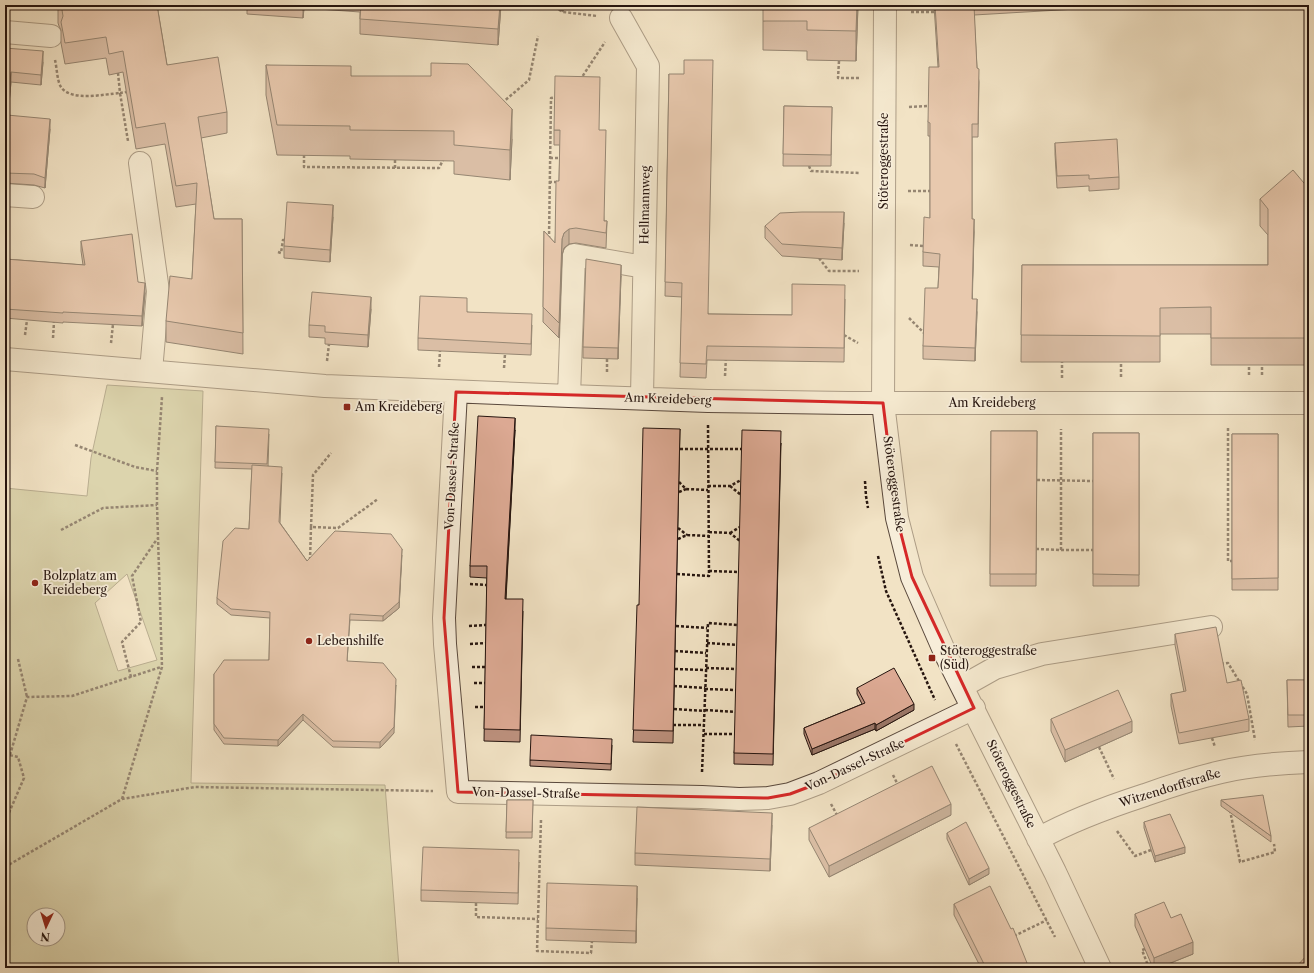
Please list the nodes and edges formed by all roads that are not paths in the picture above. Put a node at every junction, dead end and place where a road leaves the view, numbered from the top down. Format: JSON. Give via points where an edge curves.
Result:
{"nodes":[{"id":1,"x":884,"y":5,"type":"edge"},
{"id":2,"x":621,"y":18,"type":"road end"},
{"id":3,"x":5,"y":32,"type":"edge"},
{"id":4,"x":51,"y":36,"type":"road end"},
{"id":5,"x":135,"y":155,"type":"road end"},
{"id":6,"x":5,"y":195,"type":"edge"},
{"id":7,"x":32,"y":197,"type":"dead end"},
{"id":8,"x":644,"y":267,"type":"junction"},
{"id":9,"x":5,"y":359,"type":"edge"},
{"id":10,"x":157,"y":372,"type":"junction"},
{"id":11,"x":456,"y":392,"type":"junction"},
{"id":12,"x":570,"y":396,"type":"junction"},
{"id":13,"x":642,"y":398,"type":"junction"},
{"id":14,"x":883,"y":403,"type":"junction"},
{"id":15,"x":1309,"y":403,"type":"edge"},
{"id":16,"x":1211,"y":627,"type":"edge"},
{"id":17,"x":963,"y":686,"type":"junction"},
{"id":18,"x":974,"y":708,"type":"junction"},
{"id":19,"x":1309,"y":762,"type":"edge"},
{"id":20,"x":1038,"y":839,"type":"junction"},
{"id":21,"x":1100,"y":968,"type":"edge"}],
"edges":[{"from":1,"to":14,"type":"street","name":"Stöteroggestraße"},
{"from":2,"to":8,"type":"street","name":"Hellmannweg","via":[[648,66]]},
{"from":3,"to":4,"type":"street"},
{"from":5,"to":10,"type":"street","via":[[158,291]]},
{"from":6,"to":7,"type":"street"},
{"from":8,"to":12,"type":"street","via":[[574,255]]},
{"from":8,"to":13,"type":"street","name":"Hellmannweg"},
{"from":9,"to":10,"type":"street","name":"Am Kreideberg"},
{"from":10,"to":11,"type":"street","name":"Am Kreideberg","via":[[325,386]]},
{"from":11,"to":12,"type":"street","name":"Am Kreideberg"},
{"from":11,"to":18,"type":"street","name":"Von-Dassel-Straße","via":[[444,618],[458,792],[768,798],[790,794],[819,783]]},
{"from":12,"to":13,"type":"street","name":"Am Kreideberg"},
{"from":13,"to":14,"type":"street","name":"Am Kreideberg"},
{"from":14,"to":15,"type":"street","name":"Am Kreideberg"},
{"from":14,"to":17,"type":"street","name":"Stöteroggestraße","via":[[897,518],[912,577],[946,655]]},
{"from":16,"to":17,"type":"street","via":[[1042,654],[994,668]]},
{"from":17,"to":18,"type":"street","name":"Stöteroggestraße"},
{"from":18,"to":20,"type":"street","name":"Stöteroggestraße"},
{"from":19,"to":20,"type":"street","name":"Witzendorffstraße","via":[[1221,772],[1184,782],[1101,810]]},
{"from":20,"to":21,"type":"street","name":"Stöteroggestraße"}]}
